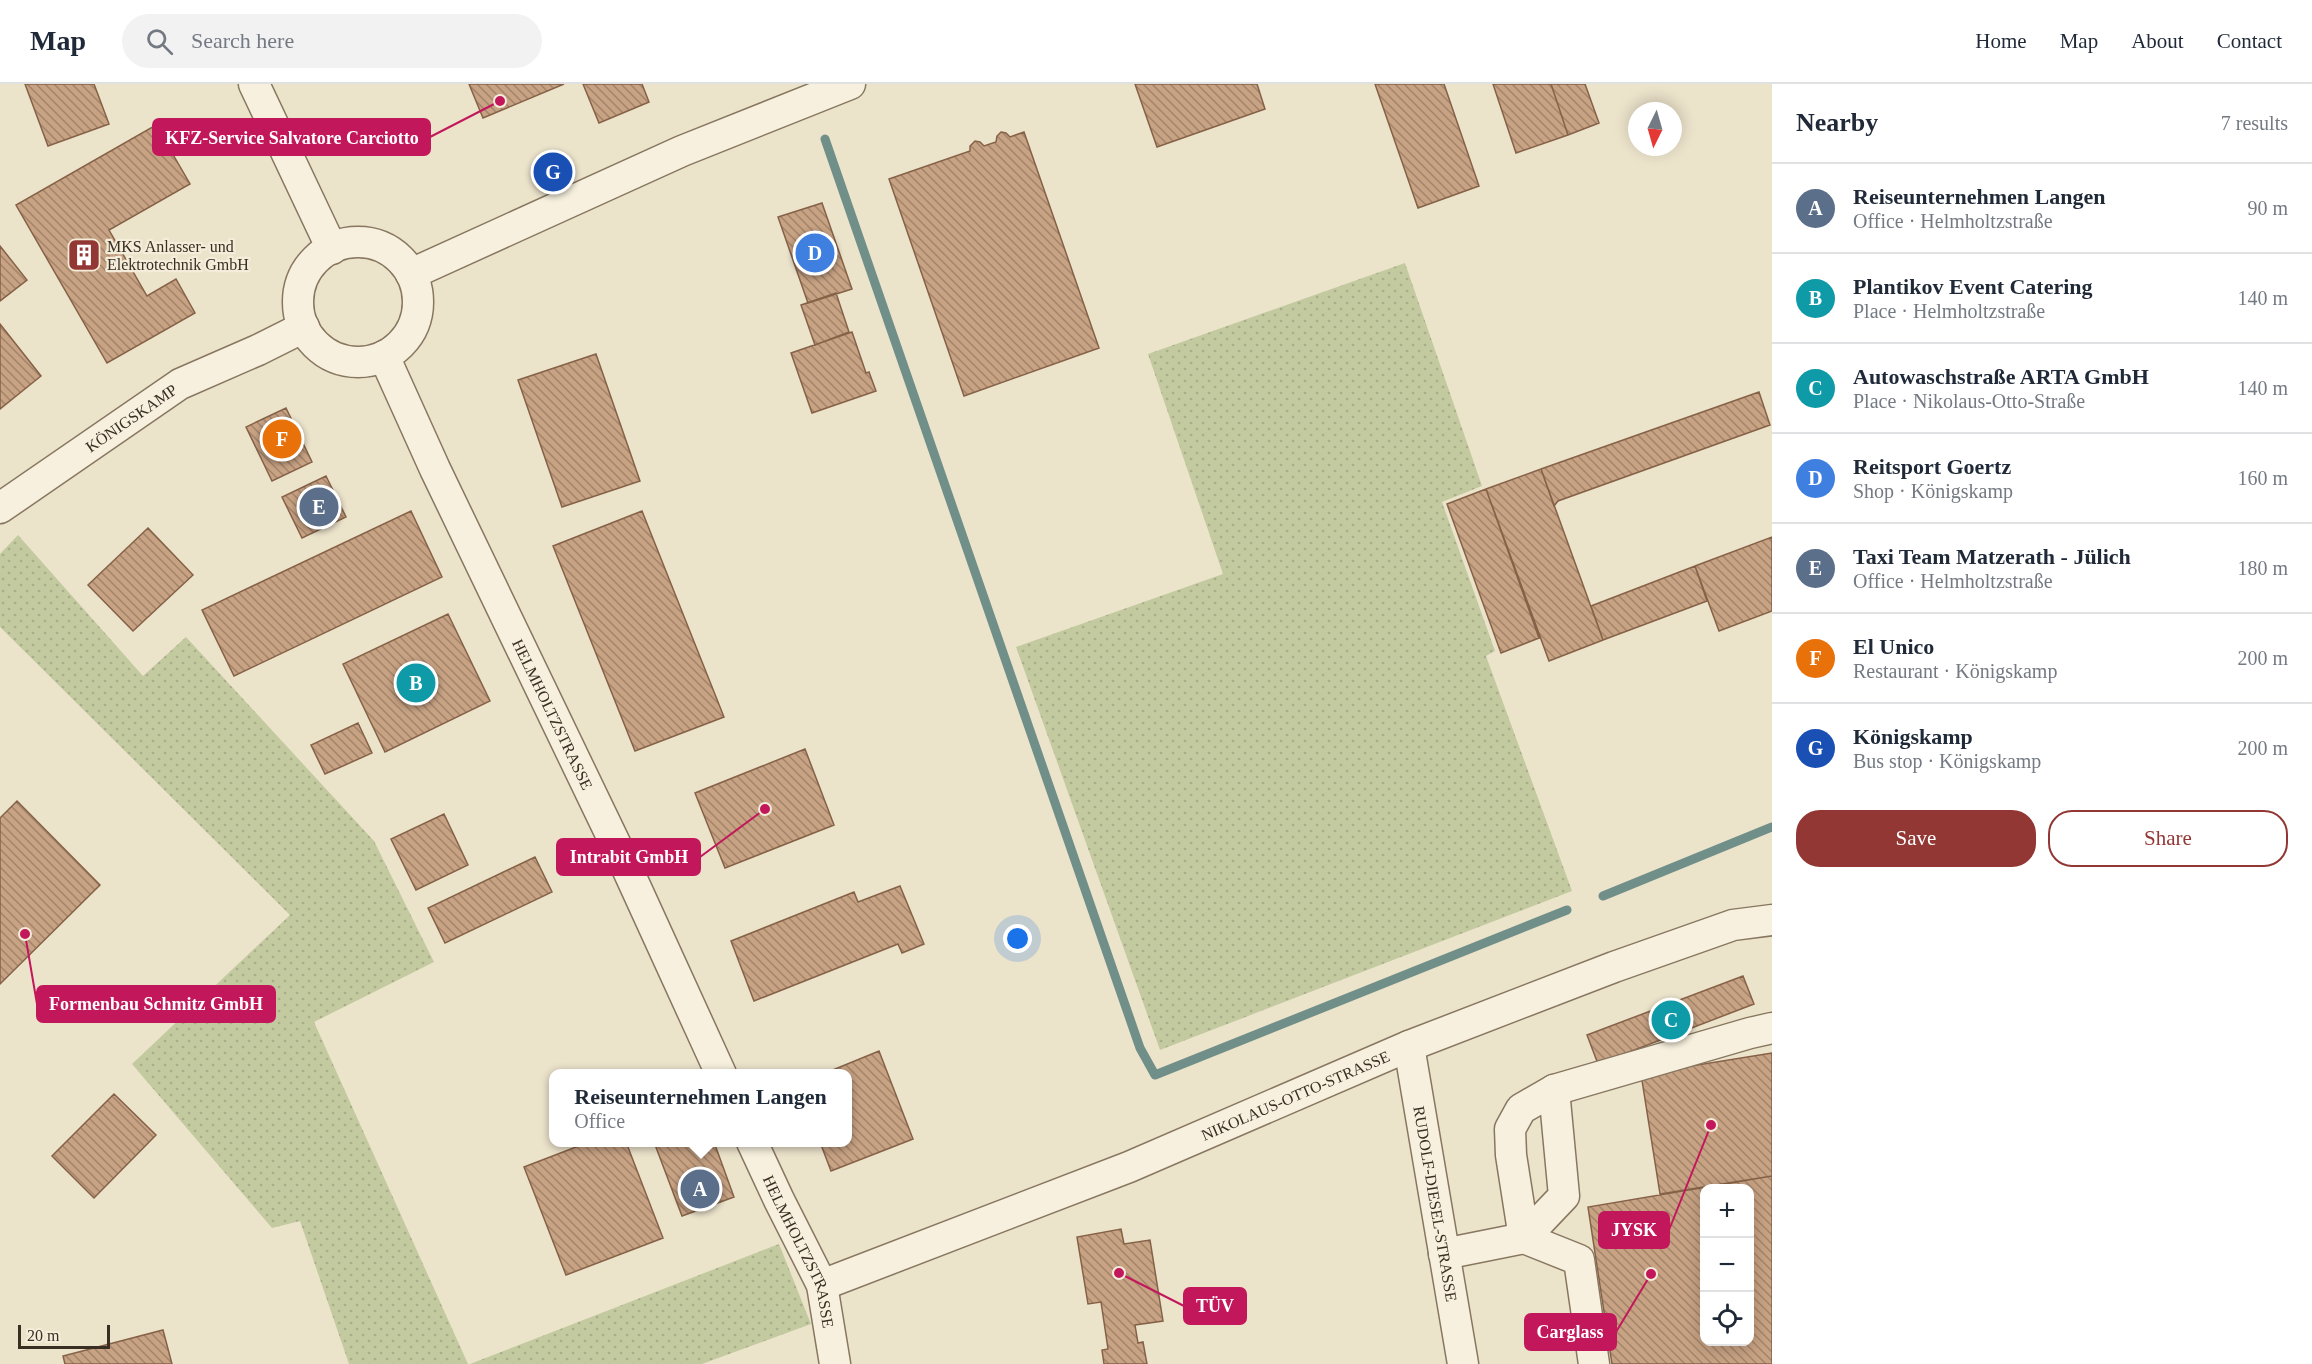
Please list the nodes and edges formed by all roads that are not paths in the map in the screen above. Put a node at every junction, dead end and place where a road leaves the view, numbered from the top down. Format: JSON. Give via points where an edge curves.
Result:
{"nodes":[{"id":1,"x":254,"y":84,"type":"edge"},
{"id":2,"x":850,"y":84,"type":"edge"},
{"id":3,"x":332,"y":249,"type":"junction"},
{"id":4,"x":411,"y":274,"type":"junction"},
{"id":5,"x":304,"y":327,"type":"junction"},
{"id":6,"x":384,"y":356,"type":"junction"},
{"id":7,"x":0,"y":508,"type":"edge"},
{"id":8,"x":1772,"y":921,"type":"edge"},
{"id":9,"x":1772,"y":1028,"type":"edge"},
{"id":10,"x":1409,"y":1046,"type":"junction"},
{"id":11,"x":719,"y":1069,"type":"edge"},
{"id":12,"x":1554,"y":1090,"type":"junction"},
{"id":13,"x":754,"y":1147,"type":"edge"},
{"id":14,"x":1524,"y":1238,"type":"junction"},
{"id":15,"x":1444,"y":1254,"type":"junction"},
{"id":16,"x":822,"y":1285,"type":"junction"},
{"id":17,"x":835,"y":1364,"type":"edge"},
{"id":18,"x":1463,"y":1364,"type":"edge"},
{"id":19,"x":1594,"y":1364,"type":"edge"}],
"edges":[{"from":1,"to":3,"type":"street"},
{"from":2,"to":4,"type":"street","via":[[682,151]]},
{"from":3,"to":4,"type":"street","via":[[346,243],[384,248],[400,259]]},
{"from":3,"to":5,"type":"street","via":[[314,262],[303,278],[298,296]]},
{"from":4,"to":6,"type":"street","via":[[418,294],[417,315],[409,334]]},
{"from":5,"to":6,"type":"street","via":[[320,349],[337,359],[358,362]]},
{"from":5,"to":7,"type":"street","name":"KÖNIGSKAMP","via":[[180,384]]},
{"from":6,"to":11,"type":"street","name":"HELMHOLTZSTRASSE"},
{"from":8,"to":10,"type":"street","name":"NIKOLAUS-OTTO-STRASSE","via":[[1733,925]]},
{"from":9,"to":12,"type":"street"},
{"from":10,"to":15,"type":"street","name":"RUDOLF-DIESEL-STRASSE"},
{"from":10,"to":16,"type":"street","name":"NIKOLAUS-OTTO-STRASSE","via":[[1129,1167]]},
{"from":12,"to":14,"type":"street","via":[[1564,1196]]},
{"from":12,"to":14,"type":"street","via":[[1521,1109],[1510,1129]]},
{"from":13,"to":16,"type":"street","name":"HELMHOLTZSTRASSE"},
{"from":14,"to":15,"type":"street"},
{"from":14,"to":19,"type":"street","via":[[1579,1260]]},
{"from":15,"to":18,"type":"street","name":"RUDOLF-DIESEL-STRASSE"},
{"from":16,"to":17,"type":"street","name":"HELMHOLTZSTRASSE"}]}
